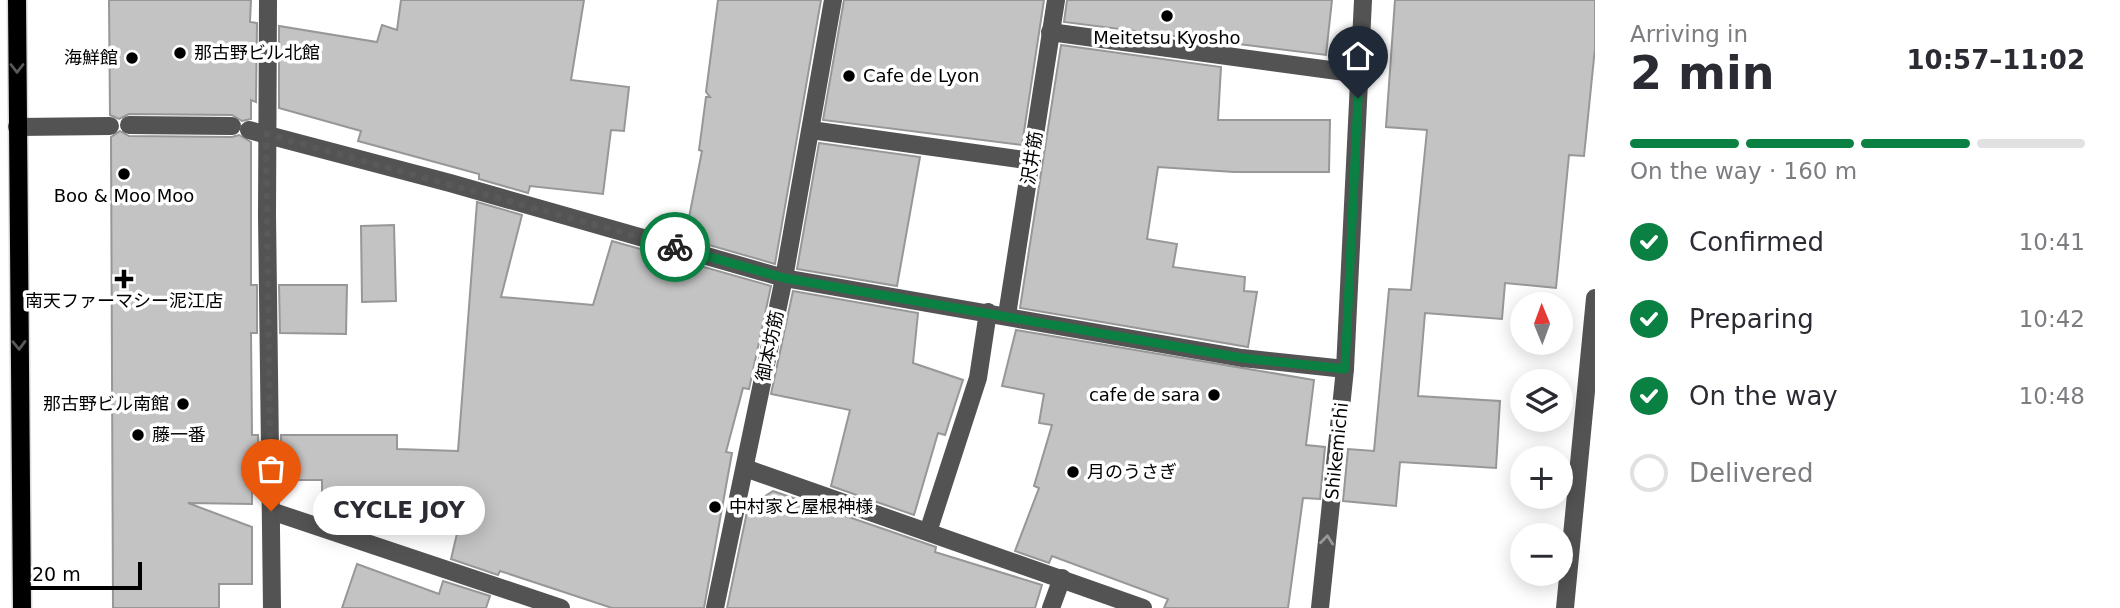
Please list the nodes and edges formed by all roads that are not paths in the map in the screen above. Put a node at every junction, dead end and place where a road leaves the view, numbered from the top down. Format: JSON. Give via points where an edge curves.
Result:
{"nodes":[{"id":1,"x":17,"y":0,"type":"edge"},
{"id":2,"x":268,"y":0,"type":"edge"},
{"id":3,"x":832,"y":0,"type":"edge"},
{"id":4,"x":1056,"y":0,"type":"edge"},
{"id":5,"x":1363,"y":0,"type":"edge"},
{"id":6,"x":1051,"y":32,"type":"junction"},
{"id":7,"x":1360,"y":74,"type":"junction"},
{"id":8,"x":129,"y":125,"type":"dead end"},
{"id":9,"x":110,"y":126,"type":"dead end"},
{"id":10,"x":17,"y":127,"type":"junction"},
{"id":11,"x":249,"y":130,"type":"junction"},
{"id":12,"x":811,"y":130,"type":"junction"},
{"id":13,"x":1032,"y":161,"type":"junction"},
{"id":14,"x":784,"y":278,"type":"junction"},
{"id":15,"x":1595,"y":298,"type":"edge"},
{"id":16,"x":988,"y":312,"type":"junction"},
{"id":17,"x":1007,"y":315,"type":"junction"},
{"id":18,"x":1345,"y":369,"type":"junction"},
{"id":19,"x":745,"y":468,"type":"junction"},
{"id":20,"x":271,"y":511,"type":"junction"},
{"id":21,"x":928,"y":532,"type":"junction"},
{"id":22,"x":1062,"y":578,"type":"junction"},
{"id":23,"x":22,"y":608,"type":"edge"},
{"id":24,"x":272,"y":608,"type":"edge"},
{"id":25,"x":561,"y":608,"type":"edge"},
{"id":26,"x":715,"y":608,"type":"edge"},
{"id":27,"x":1051,"y":608,"type":"edge"},
{"id":28,"x":1143,"y":608,"type":"edge"},
{"id":29,"x":1320,"y":608,"type":"edge"},
{"id":30,"x":1565,"y":608,"type":"edge"}],
"edges":[{"from":1,"to":10,"type":"main road","one_way":true},
{"from":2,"to":11,"type":"street"},
{"from":3,"to":12,"type":"street","name":"御本坊筋"},
{"from":4,"to":6,"type":"street","name":"沢井筋"},
{"from":5,"to":7,"type":"street","name":"Shikemichi"},
{"from":6,"to":7,"type":"street"},
{"from":6,"to":13,"type":"street","name":"沢井筋"},
{"from":7,"to":18,"type":"street","name":"Shikemichi"},
{"from":8,"to":11,"type":"street"},
{"from":9,"to":10,"type":"street"},
{"from":10,"to":23,"type":"main road","one_way":true},
{"from":11,"to":14,"type":"street"},
{"from":11,"to":20,"type":"street"},
{"from":12,"to":13,"type":"street"},
{"from":12,"to":14,"type":"street","name":"御本坊筋"},
{"from":13,"to":17,"type":"street","name":"沢井筋"},
{"from":14,"to":16,"type":"street"},
{"from":14,"to":19,"type":"street","name":"御本坊筋"},
{"from":15,"to":30,"type":"street"},
{"from":16,"to":17,"type":"street"},
{"from":16,"to":21,"type":"street","via":[[978,378]]},
{"from":17,"to":18,"type":"street","via":[[1242,358]]},
{"from":29,"to":18,"type":"street","name":"Shikemichi","one_way":true},
{"from":19,"to":21,"type":"street"},
{"from":19,"to":26,"type":"street","name":"御本坊筋"},
{"from":20,"to":24,"type":"street"},
{"from":20,"to":25,"type":"street"},
{"from":21,"to":22,"type":"street"},
{"from":22,"to":27,"type":"street"},
{"from":22,"to":28,"type":"street"}]}
